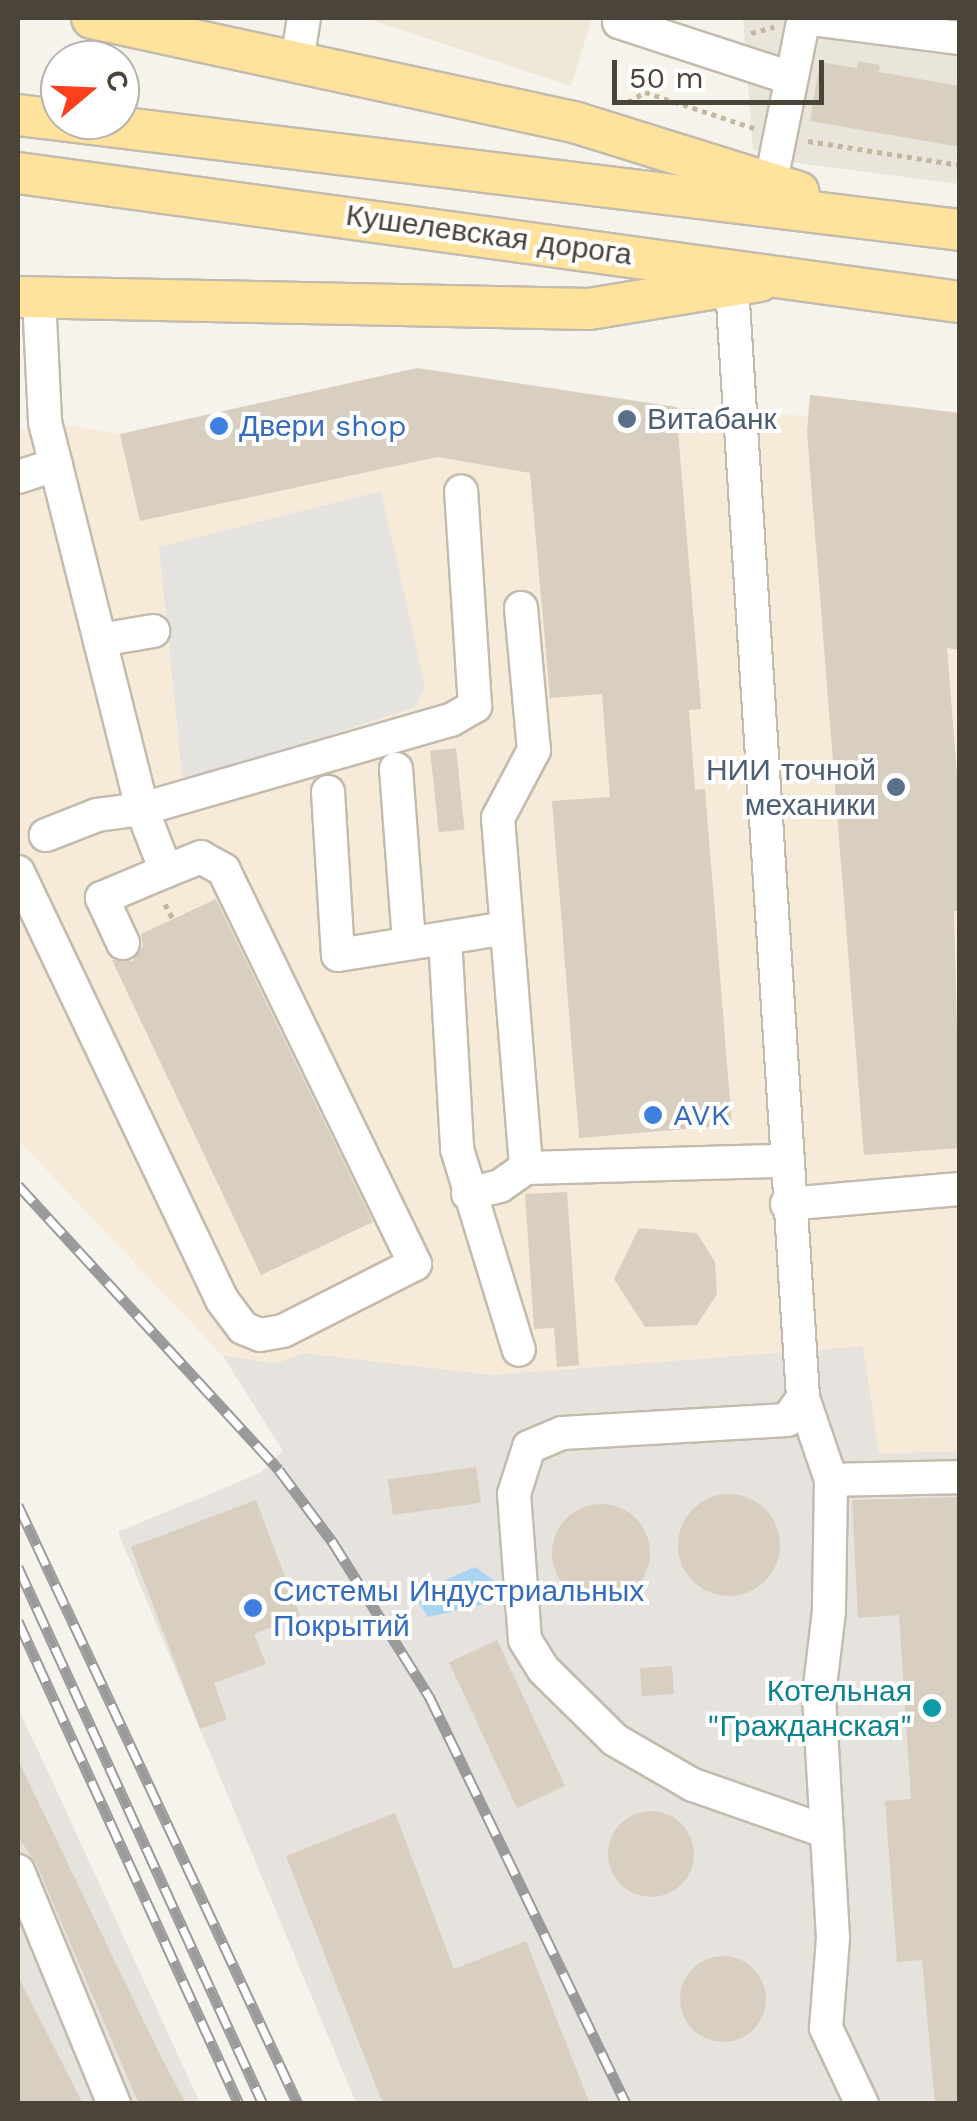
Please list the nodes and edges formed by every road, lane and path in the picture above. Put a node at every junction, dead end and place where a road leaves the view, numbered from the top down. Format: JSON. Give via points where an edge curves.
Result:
{"nodes":[{"id":1,"x":92,"y":18,"type":"edge"},
{"id":2,"x":304,"y":18,"type":"edge"},
{"id":3,"x":804,"y":18,"type":"edge"},
{"id":4,"x":619,"y":22,"type":"dead end"},
{"id":5,"x":960,"y":38,"type":"edge"},
{"id":6,"x":297,"y":60,"type":"junction"},
{"id":7,"x":787,"y":77,"type":"junction"},
{"id":8,"x":18,"y":115,"type":"edge"},
{"id":9,"x":614,"y":124,"type":"junction"},
{"id":10,"x":780,"y":136,"type":"junction"},
{"id":11,"x":960,"y":166,"type":"edge"},
{"id":12,"x":18,"y":173,"type":"edge"},
{"id":13,"x":770,"y":180,"type":"junction"},
{"id":14,"x":604,"y":185,"type":"junction"},
{"id":15,"x":858,"y":216,"type":"junction"},
{"id":16,"x":960,"y":230,"type":"edge"},
{"id":17,"x":598,"y":249,"type":"junction"},
{"id":18,"x":788,"y":275,"type":"junction"},
{"id":19,"x":732,"y":287,"type":"junction"},
{"id":20,"x":28,"y":298,"type":"edge"},
{"id":21,"x":960,"y":302,"type":"edge"},
{"id":22,"x":596,"y":308,"type":"junction"},
{"id":23,"x":29,"y":387,"type":"edge"},
{"id":24,"x":56,"y":466,"type":"junction"},
{"id":25,"x":18,"y":477,"type":"edge"},
{"id":26,"x":461,"y":491,"type":"dead end"},
{"id":27,"x":522,"y":608,"type":"dead end"},
{"id":28,"x":153,"y":631,"type":"dead end"},
{"id":29,"x":100,"y":640,"type":"junction"},
{"id":30,"x":396,"y":769,"type":"dead end"},
{"id":31,"x":328,"y":792,"type":"dead end"},
{"id":32,"x":142,"y":809,"type":"junction"},
{"id":33,"x":46,"y":835,"type":"dead end"},
{"id":34,"x":166,"y":870,"type":"junction"},
{"id":35,"x":18,"y":872,"type":"edge"},
{"id":36,"x":506,"y":928,"type":"junction"},
{"id":37,"x":445,"y":938,"type":"junction"},
{"id":38,"x":123,"y":943,"type":"dead end"},
{"id":39,"x":409,"y":944,"type":"junction"},
{"id":40,"x":784,"y":1161,"type":"junction"},
{"id":41,"x":526,"y":1168,"type":"junction"},
{"id":42,"x":960,"y":1189,"type":"edge"},
{"id":43,"x":468,"y":1194,"type":"junction"},
{"id":44,"x":787,"y":1204,"type":"junction"},
{"id":45,"x":519,"y":1350,"type":"dead end"},
{"id":46,"x":803,"y":1398,"type":"junction"},
{"id":47,"x":960,"y":1478,"type":"edge"},
{"id":48,"x":832,"y":1480,"type":"junction"},
{"id":49,"x":827,"y":1832,"type":"junction"},
{"id":50,"x":18,"y":1871,"type":"edge"},
{"id":51,"x":114,"y":2104,"type":"edge"},
{"id":52,"x":862,"y":2104,"type":"edge"}],
"edges":[{"from":1,"to":6,"type":"main road"},
{"from":2,"to":6,"type":"lane"},
{"from":3,"to":5,"type":"lane"},
{"from":3,"to":7,"type":"lane"},
{"from":4,"to":7,"type":"lane"},
{"from":6,"to":9,"type":"main road"},
{"from":7,"to":10,"type":"lane"},
{"from":8,"to":14,"type":"main road","name":"Кушелевская дорога"},
{"from":9,"to":10,"type":"path","via":[[645,92]]},
{"from":9,"to":13,"type":"main road"},
{"from":9,"to":14,"type":"main road","via":[[626,168]]},
{"from":10,"to":11,"type":"path"},
{"from":10,"to":13,"type":"lane"},
{"from":12,"to":17,"type":"main road","name":"Кушелевская дорога"},
{"from":13,"to":15,"type":"main road"},
{"from":14,"to":15,"type":"main road","name":"Кушелевская дорога"},
{"from":15,"to":16,"type":"main road","name":"Кушелевская дорога"},
{"from":17,"to":18,"type":"main road","name":"Кушелевская дорога"},
{"from":17,"to":22,"type":"main road","via":[[612,258],[619,275],[616,290]]},
{"from":18,"to":19,"type":"main road"},
{"from":18,"to":21,"type":"main road","name":"Кушелевская дорога"},
{"from":19,"to":22,"type":"main road"},
{"from":19,"to":40,"type":"lane"},
{"from":20,"to":22,"type":"main road"},
{"from":20,"to":23,"type":"lane"},
{"from":23,"to":24,"type":"lane"},
{"from":24,"to":25,"type":"lane"},
{"from":24,"to":29,"type":"lane"},
{"from":26,"to":32,"type":"lane","via":[[474,706],[451,720]]},
{"from":27,"to":36,"type":"lane","via":[[534,750],[498,818]]},
{"from":28,"to":29,"type":"lane"},
{"from":29,"to":32,"type":"lane"},
{"from":30,"to":39,"type":"lane"},
{"from":31,"to":39,"type":"lane","via":[[338,955]]},
{"from":32,"to":33,"type":"lane","via":[[97,815]]},
{"from":32,"to":34,"type":"lane"},
{"from":34,"to":35,"type":"lane","via":[[201,856],[224,870],[416,1264],[282,1331],[260,1335],[243,1328],[222,1300]]},
{"from":34,"to":38,"type":"lane","via":[[102,898]]},
{"from":36,"to":37,"type":"lane"},
{"from":36,"to":41,"type":"lane"},
{"from":37,"to":39,"type":"lane"},
{"from":37,"to":43,"type":"lane","via":[[456,1149]]},
{"from":40,"to":41,"type":"lane"},
{"from":40,"to":44,"type":"lane"},
{"from":41,"to":43,"type":"lane","via":[[500,1186]]},
{"from":42,"to":44,"type":"lane"},
{"from":43,"to":45,"type":"lane"},
{"from":44,"to":46,"type":"lane"},
{"from":46,"to":48,"type":"lane"},
{"from":46,"to":49,"type":"lane","via":[[787,1420],[562,1433],[529,1447],[514,1494],[525,1640],[543,1668],[615,1740],[693,1785]]},
{"from":47,"to":48,"type":"lane"},
{"from":48,"to":49,"type":"lane","via":[[819,1695]]},
{"from":49,"to":52,"type":"lane","via":[[833,1938],[826,2028]]},
{"from":50,"to":51,"type":"lane"}]}
